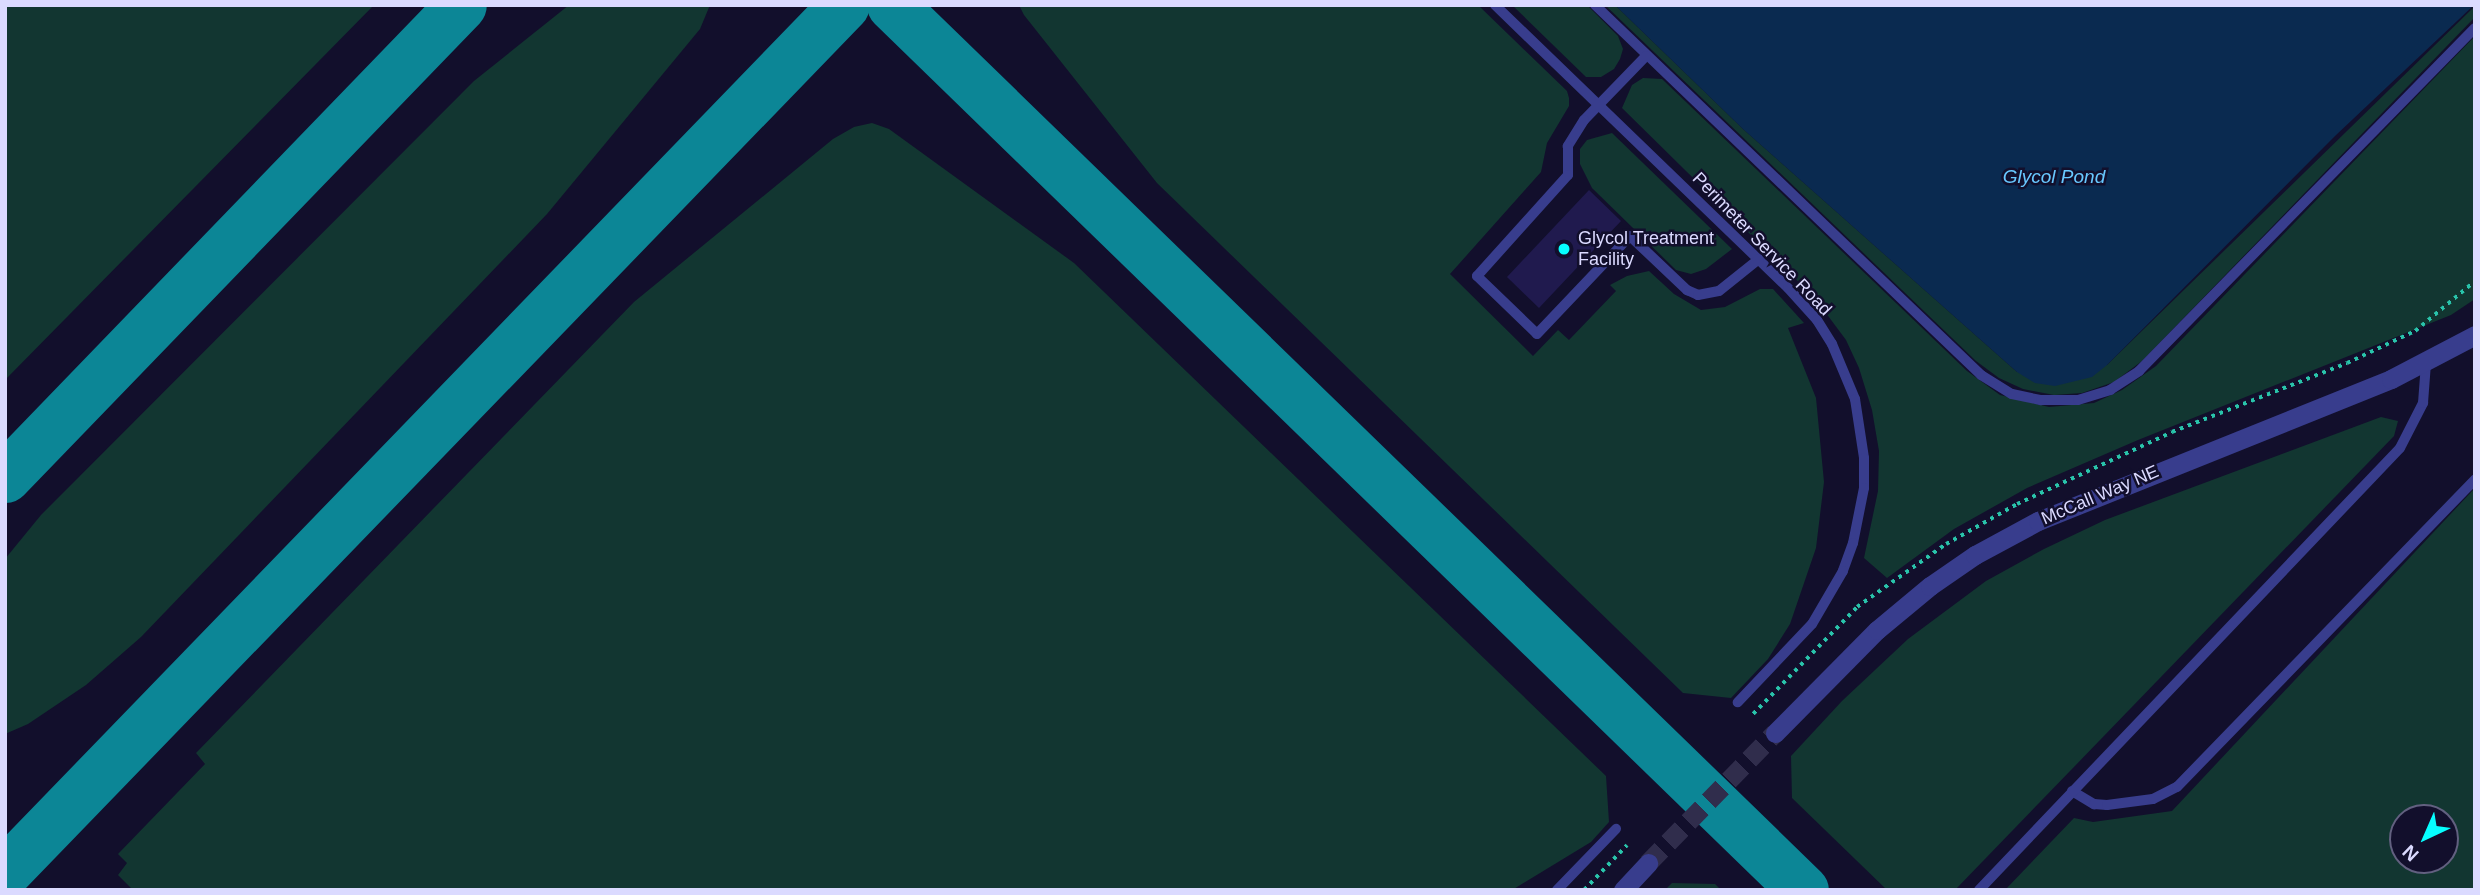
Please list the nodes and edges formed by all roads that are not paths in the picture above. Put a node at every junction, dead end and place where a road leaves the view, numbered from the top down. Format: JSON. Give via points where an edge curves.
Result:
{"nodes":[{"id":1,"x":1495,"y":5,"type":"edge"},
{"id":2,"x":1595,"y":5,"type":"edge"},
{"id":3,"x":2475,"y":28,"type":"edge"},
{"id":4,"x":1646,"y":56,"type":"junction"},
{"id":5,"x":1599,"y":104,"type":"junction"},
{"id":6,"x":1759,"y":259,"type":"junction"},
{"id":7,"x":2475,"y":335,"type":"edge"},
{"id":8,"x":2426,"y":363,"type":"junction"},
{"id":9,"x":2475,"y":479,"type":"edge"},
{"id":10,"x":1738,"y":702,"type":"dead end"},
{"id":11,"x":1775,"y":733,"type":"tunnel mouth"},
{"id":12,"x":2073,"y":792,"type":"junction"},
{"id":13,"x":1616,"y":829,"type":"dead end"},
{"id":14,"x":1648,"y":863,"type":"tunnel mouth"},
{"id":15,"x":1557,"y":890,"type":"edge"},
{"id":16,"x":1623,"y":890,"type":"edge"},
{"id":17,"x":1979,"y":890,"type":"edge"}],
"edges":[{"from":1,"to":5,"type":"lane","name":"Perimeter Service Road"},
{"from":2,"to":4,"type":"lane"},
{"from":3,"to":4,"type":"lane","via":[[2139,372],[2109,390],[2078,400],[2011,394],[1981,375]]},
{"from":4,"to":5,"type":"lane"},
{"from":5,"to":6,"type":"lane","name":"Perimeter Service Road"},
{"from":5,"to":6,"type":"lane","via":[[1572,136],[1568,175],[1477,276],[1537,334],[1630,236],[1698,295],[1719,291]]},
{"from":6,"to":10,"type":"lane","name":"Perimeter Service Road","via":[[1817,320],[1844,369],[1861,428],[1864,488],[1853,543],[1829,600]]},
{"from":7,"to":8,"type":"street","name":"McCall Way NE"},
{"from":8,"to":11,"type":"street","name":"McCall Way NE","via":[[2101,493],[1975,555],[1877,630]]},
{"from":8,"to":12,"type":"lane","via":[[2423,404],[2400,448]]},
{"from":9,"to":12,"type":"lane","via":[[2177,787],[2153,799],[2107,806]]},
{"from":12,"to":17,"type":"lane"},
{"from":13,"to":15,"type":"lane"},
{"from":14,"to":16,"type":"street"}]}
